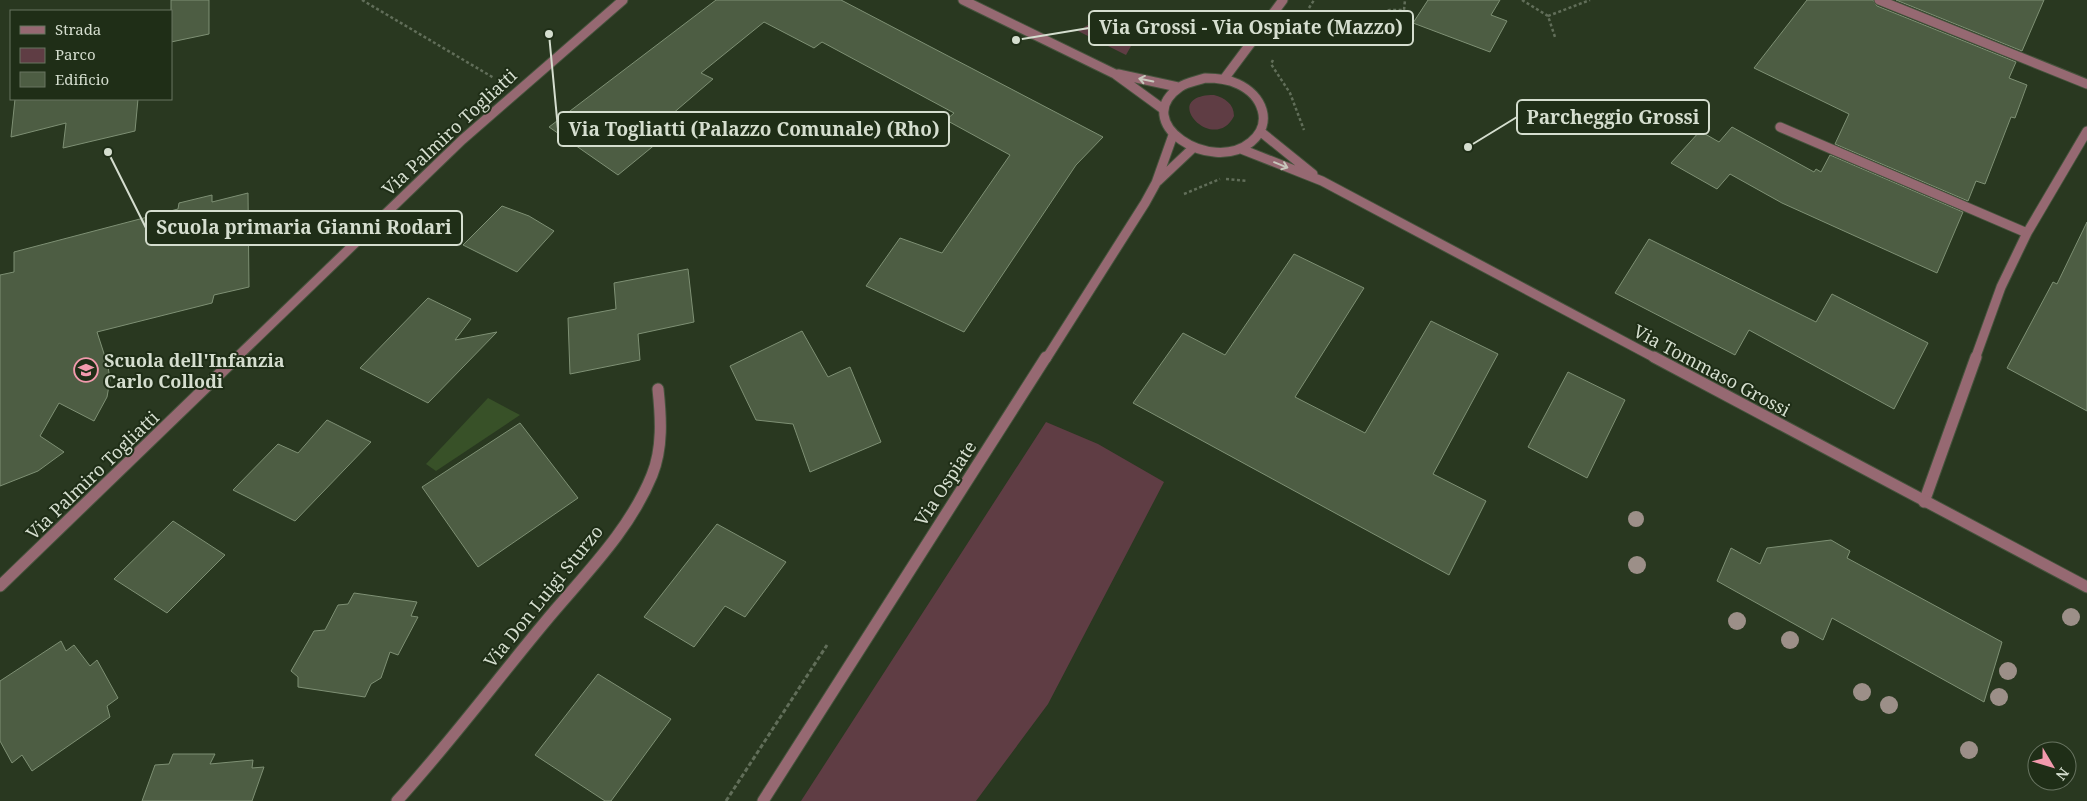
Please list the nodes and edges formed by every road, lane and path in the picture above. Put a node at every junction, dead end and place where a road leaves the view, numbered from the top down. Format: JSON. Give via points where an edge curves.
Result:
{"nodes":[{"id":1,"x":362,"y":0,"type":"edge"},
{"id":2,"x":623,"y":0,"type":"edge"},
{"id":3,"x":963,"y":0,"type":"edge"},
{"id":4,"x":1283,"y":0,"type":"edge"},
{"id":5,"x":1314,"y":0,"type":"edge"},
{"id":6,"x":1405,"y":0,"type":"edge"},
{"id":7,"x":1522,"y":0,"type":"edge"},
{"id":8,"x":1590,"y":0,"type":"edge"},
{"id":9,"x":1879,"y":0,"type":"edge"},
{"id":10,"x":1303,"y":16,"type":"dead end"},
{"id":11,"x":1548,"y":16,"type":"junction"},
{"id":12,"x":1361,"y":17,"type":"dead end"},
{"id":13,"x":1555,"y":37,"type":"dead end"},
{"id":14,"x":1274,"y":56,"type":"dead end"},
{"id":15,"x":1115,"y":74,"type":"junction"},
{"id":16,"x":1224,"y":79,"type":"junction"},
{"id":17,"x":2087,"y":84,"type":"edge"},
{"id":18,"x":1178,"y":87,"type":"junction"},
{"id":19,"x":516,"y":91,"type":"junction"},
{"id":20,"x":1163,"y":109,"type":"junction"},
{"id":21,"x":1780,"y":127,"type":"dead end"},
{"id":22,"x":2087,"y":131,"type":"edge"},
{"id":23,"x":1261,"y":132,"type":"junction"},
{"id":24,"x":1309,"y":134,"type":"dead end"},
{"id":25,"x":1173,"y":135,"type":"junction"},
{"id":26,"x":1193,"y":148,"type":"junction"},
{"id":27,"x":1241,"y":149,"type":"junction"},
{"id":28,"x":1249,"y":181,"type":"dead end"},
{"id":29,"x":1322,"y":181,"type":"junction"},
{"id":30,"x":1156,"y":183,"type":"junction"},
{"id":31,"x":1182,"y":195,"type":"dead end"},
{"id":32,"x":2027,"y":233,"type":"junction"},
{"id":33,"x":658,"y":388,"type":"dead end"},
{"id":34,"x":1924,"y":502,"type":"junction"},
{"id":35,"x":0,"y":586,"type":"edge"},
{"id":36,"x":2087,"y":586,"type":"edge"},
{"id":37,"x":397,"y":801,"type":"edge"},
{"id":38,"x":763,"y":801,"type":"edge"}],
"edges":[{"from":1,"to":19,"type":"path"},
{"from":2,"to":19,"type":"street","name":"Via Palmiro Togliatti"},
{"from":3,"to":15,"type":"street"},
{"from":4,"to":16,"type":"street"},
{"from":5,"to":10,"type":"path"},
{"from":6,"to":12,"type":"path","via":[[1404,10]]},
{"from":7,"to":11,"type":"path"},
{"from":8,"to":11,"type":"path"},
{"from":9,"to":17,"type":"street"},
{"from":11,"to":13,"type":"path"},
{"from":14,"to":24,"type":"path","via":[[1271,64],[1290,93],[1302,129]]},
{"from":18,"to":15,"type":"street","one_way":true},
{"from":15,"to":20,"type":"street"},
{"from":16,"to":18,"type":"street","via":[[1199,79]]},
{"from":16,"to":23,"type":"street","via":[[1247,89],[1259,99],[1265,116]]},
{"from":18,"to":20,"type":"street"},
{"from":19,"to":35,"type":"street","name":"Via Palmiro Togliatti"},
{"from":20,"to":25,"type":"street","via":[[1164,123]]},
{"from":21,"to":32,"type":"street"},
{"from":22,"to":32,"type":"street"},
{"from":23,"to":27,"type":"street","via":[[1252,143]]},
{"from":23,"to":29,"type":"street","name":"Via Tommaso Grossi"},
{"from":25,"to":26,"type":"street"},
{"from":25,"to":30,"type":"street","name":"Via Ospiate"},
{"from":26,"to":27,"type":"street","via":[[1220,153]]},
{"from":26,"to":30,"type":"street","name":"Via Ospiate"},
{"from":27,"to":29,"type":"street","name":"Via Tommaso Grossi","one_way":true},
{"from":28,"to":31,"type":"path","via":[[1220,179]]},
{"from":29,"to":34,"type":"street","name":"Via Tommaso Grossi"},
{"from":30,"to":38,"type":"street","name":"Via Ospiate"},
{"from":32,"to":34,"type":"street","via":[[2001,287]]},
{"from":33,"to":37,"type":"street","name":"Via Don Luigi Sturzo","via":[[661,416],[658,449],[652,474],[629,516]]},
{"from":34,"to":36,"type":"street","name":"Via Tommaso Grossi"}]}
